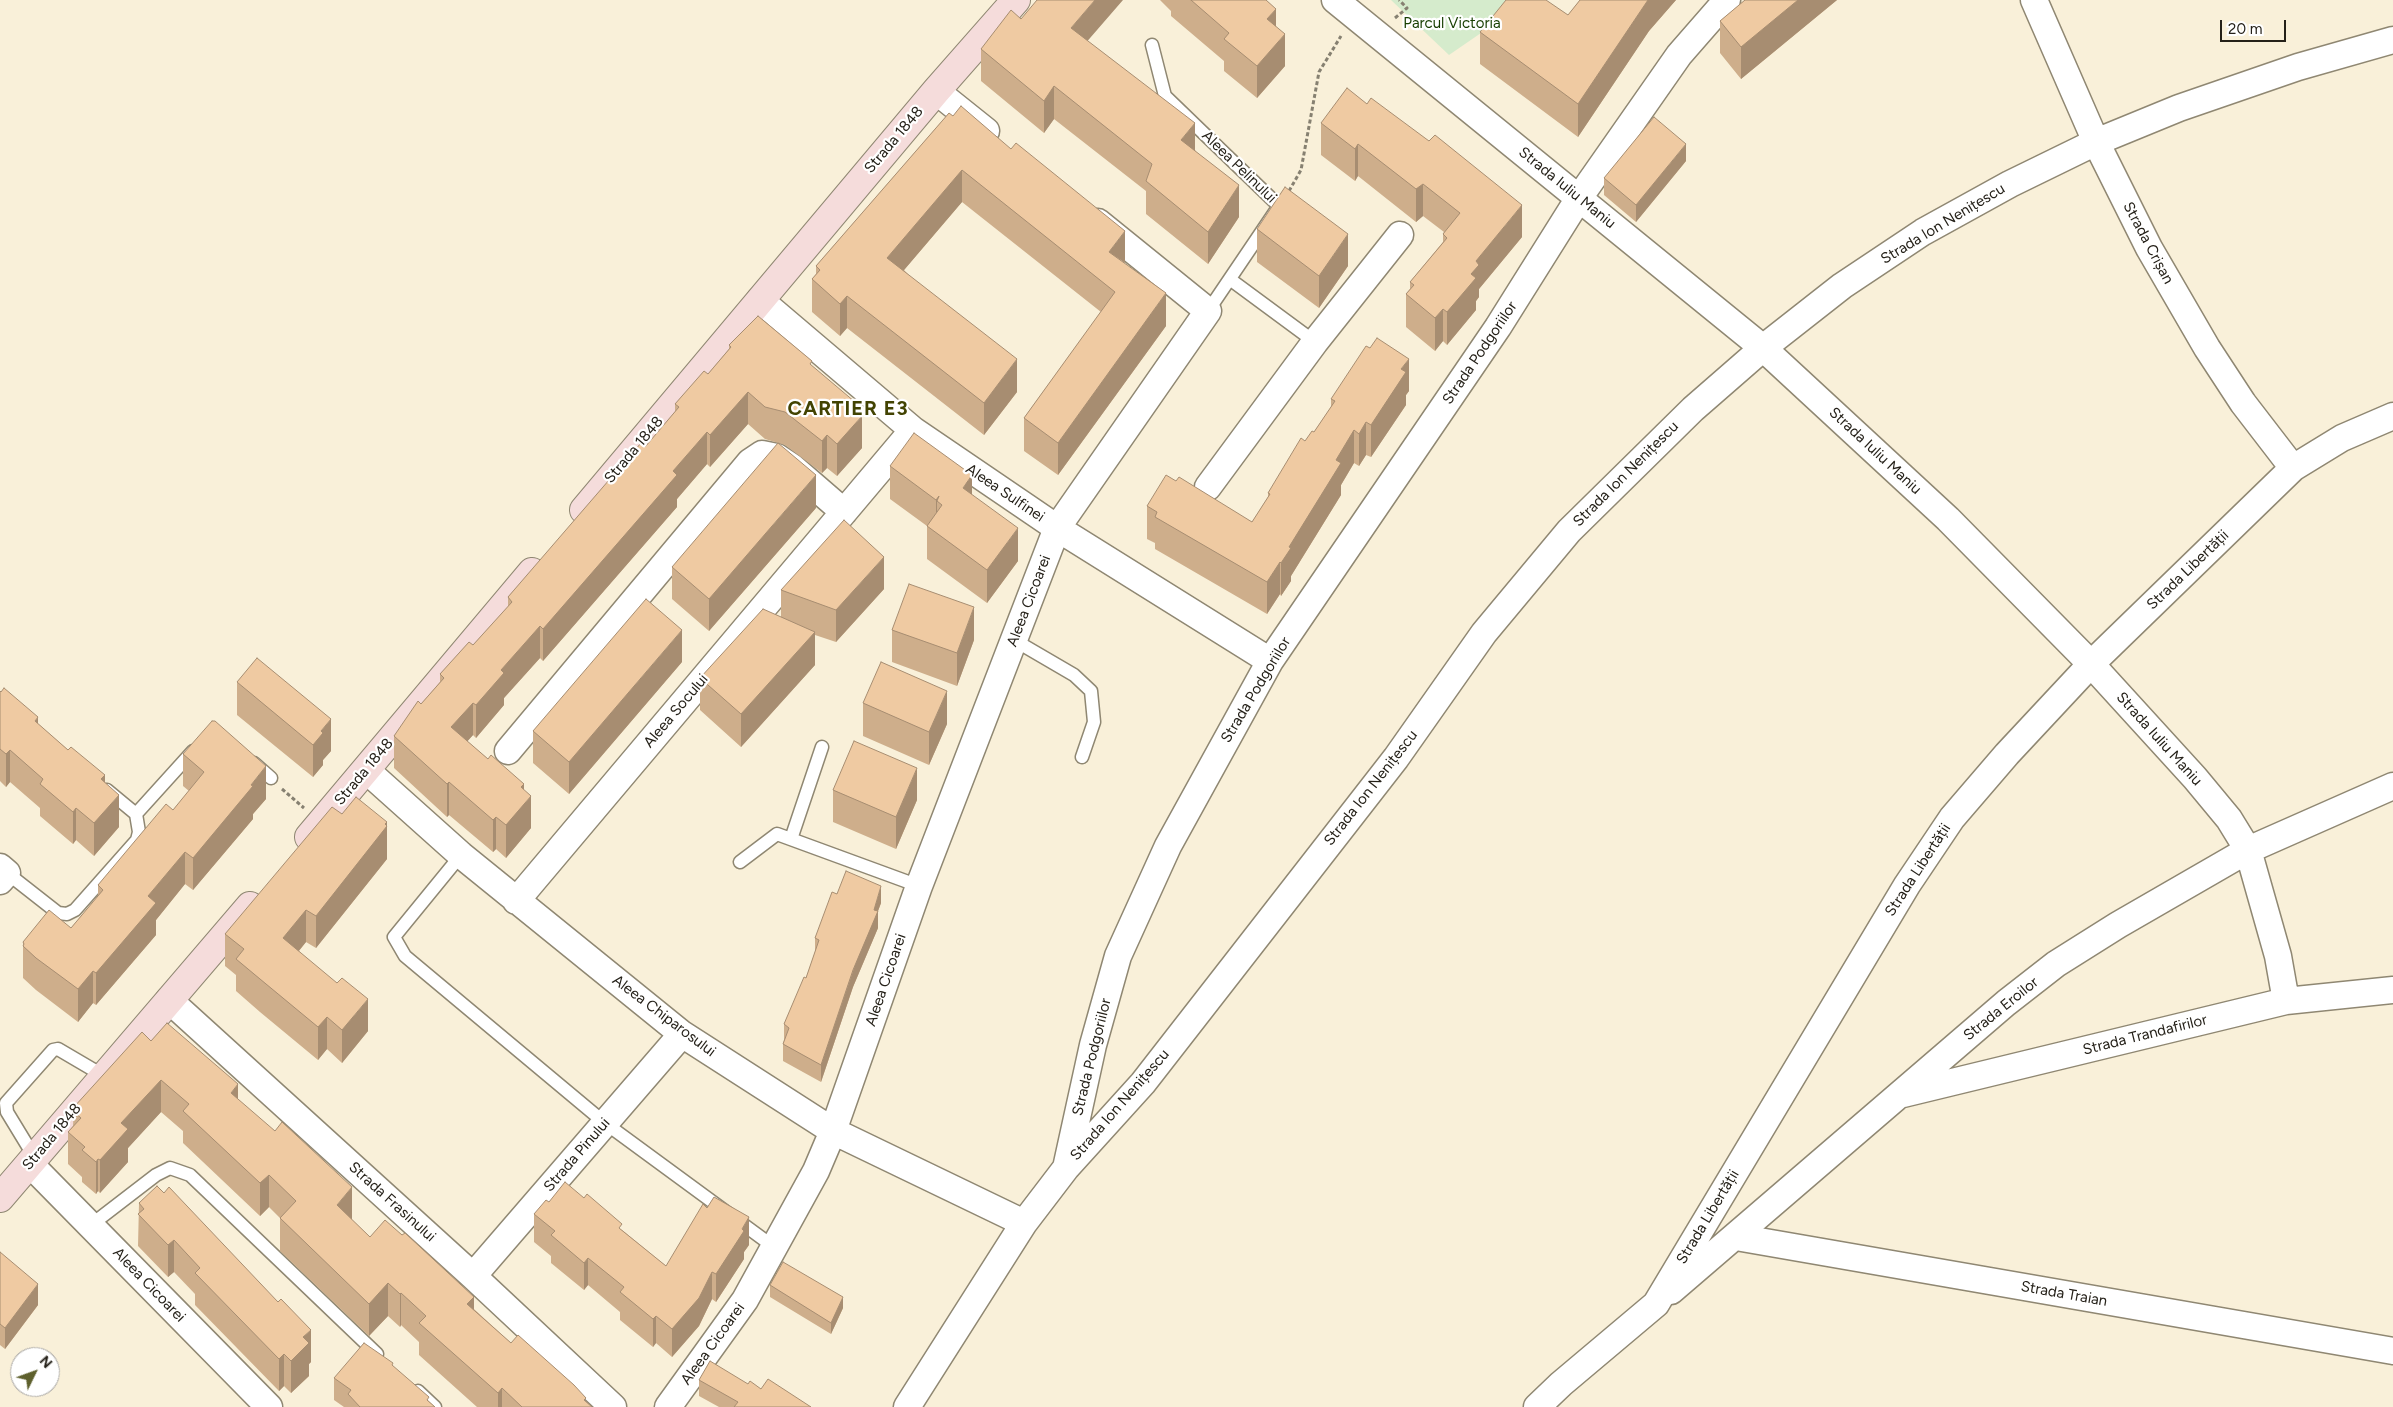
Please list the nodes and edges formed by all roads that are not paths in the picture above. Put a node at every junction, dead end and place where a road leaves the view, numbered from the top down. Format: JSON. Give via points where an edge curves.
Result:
{"nodes":[{"id":1,"x":1016,"y":0,"type":"edge"},
{"id":2,"x":1727,"y":0,"type":"edge"},
{"id":3,"x":2035,"y":0,"type":"edge"},
{"id":4,"x":1344,"y":8,"type":"edge"},
{"id":5,"x":2393,"y":40,"type":"edge"},
{"id":6,"x":1152,"y":45,"type":"dead end"},
{"id":7,"x":936,"y":91,"type":"junction"},
{"id":8,"x":2096,"y":142,"type":"junction"},
{"id":9,"x":1008,"y":149,"type":"edge"},
{"id":10,"x":1579,"y":198,"type":"junction"},
{"id":11,"x":1077,"y":205,"type":"edge"},
{"id":12,"x":1400,"y":235,"type":"dead end"},
{"id":13,"x":1231,"y":280,"type":"junction"},
{"id":14,"x":760,"y":300,"type":"junction"},
{"id":15,"x":1208,"y":311,"type":"junction"},
{"id":16,"x":1315,"y":342,"type":"junction"},
{"id":17,"x":1763,"y":348,"type":"junction"},
{"id":18,"x":2393,"y":416,"type":"edge"},
{"id":19,"x":913,"y":430,"type":"junction"},
{"id":20,"x":2293,"y":468,"type":"junction"},
{"id":21,"x":1208,"y":487,"type":"dead end"},
{"id":22,"x":844,"y":512,"type":"junction"},
{"id":23,"x":570,"y":527,"type":"edge"},
{"id":24,"x":1057,"y":528,"type":"junction"},
{"id":25,"x":551,"y":550,"type":"edge"},
{"id":26,"x":1014,"y":640,"type":"junction"},
{"id":27,"x":1270,"y":661,"type":"junction"},
{"id":28,"x":2091,"y":664,"type":"junction"},
{"id":29,"x":202,"y":742,"type":"edge"},
{"id":30,"x":822,"y":747,"type":"dead end"},
{"id":31,"x":508,"y":751,"type":"dead end"},
{"id":32,"x":243,"y":753,"type":"edge"},
{"id":33,"x":1082,"y":758,"type":"dead end"},
{"id":34,"x":366,"y":770,"type":"junction"},
{"id":35,"x":271,"y":778,"type":"road end"},
{"id":36,"x":100,"y":784,"type":"edge"},
{"id":37,"x":2393,"y":786,"type":"edge"},
{"id":38,"x":136,"y":814,"type":"junction"},
{"id":39,"x":790,"y":839,"type":"junction"},
{"id":40,"x":2248,"y":850,"type":"junction"},
{"id":41,"x":295,"y":853,"type":"edge"},
{"id":42,"x":461,"y":856,"type":"junction"},
{"id":43,"x":740,"y":862,"type":"dead end"},
{"id":44,"x":2,"y":873,"type":"edge"},
{"id":45,"x":919,"y":886,"type":"junction"},
{"id":46,"x":263,"y":890,"type":"edge"},
{"id":47,"x":516,"y":901,"type":"junction"},
{"id":48,"x":2393,"y":990,"type":"edge"},
{"id":49,"x":169,"y":1000,"type":"junction"},
{"id":50,"x":2286,"y":1002,"type":"junction"},
{"id":51,"x":682,"y":1034,"type":"junction"},
{"id":52,"x":104,"y":1076,"type":"junction"},
{"id":53,"x":1900,"y":1095,"type":"junction"},
{"id":54,"x":605,"y":1123,"type":"junction"},
{"id":55,"x":833,"y":1131,"type":"junction"},
{"id":56,"x":32,"y":1161,"type":"junction"},
{"id":57,"x":1066,"y":1168,"type":"junction"},
{"id":58,"x":0,"y":1198,"type":"edge"},
{"id":59,"x":1024,"y":1223,"type":"junction"},
{"id":60,"x":91,"y":1225,"type":"junction"},
{"id":61,"x":1736,"y":1237,"type":"junction"},
{"id":62,"x":774,"y":1247,"type":"junction"},
{"id":63,"x":473,"y":1276,"type":"junction"},
{"id":64,"x":1656,"y":1304,"type":"junction"},
{"id":65,"x":2393,"y":1351,"type":"edge"},
{"id":66,"x":387,"y":1364,"type":"edge"},
{"id":67,"x":408,"y":1382,"type":"edge"},
{"id":68,"x":269,"y":1407,"type":"edge"},
{"id":69,"x":435,"y":1407,"type":"edge"},
{"id":70,"x":613,"y":1407,"type":"edge"},
{"id":71,"x":668,"y":1407,"type":"edge"},
{"id":72,"x":907,"y":1407,"type":"edge"},
{"id":73,"x":1537,"y":1407,"type":"edge"}],
"edges":[{"from":1,"to":7,"type":"main road","name":"Strada 1848"},
{"from":2,"to":10,"type":"street","name":"Strada Podgoriilor","via":[[1679,55]]},
{"from":3,"to":8,"type":"street","name":"Strada Crișan"},
{"from":4,"to":10,"type":"street","name":"Strada Iuliu Maniu"},
{"from":5,"to":8,"type":"street","name":"Strada Ion Nenițescu","via":[[2289,70],[2179,108]]},
{"from":6,"to":13,"type":"lane","name":"Aleea Pelinului","via":[[1165,96],[1280,206]]},
{"from":7,"to":9,"type":"street"},
{"from":7,"to":14,"type":"main road","name":"Strada 1848"},
{"from":8,"to":17,"type":"street","name":"Strada Ion Nenițescu","via":[[1923,232],[1842,286]]},
{"from":8,"to":20,"type":"street","name":"Strada Crișan","via":[[2149,248],[2207,348],[2243,403]]},
{"from":10,"to":17,"type":"street","name":"Strada Iuliu Maniu"},
{"from":10,"to":27,"type":"street","name":"Strada Podgoriilor","via":[[1498,327]]},
{"from":11,"to":15,"type":"street"},
{"from":12,"to":16,"type":"street"},
{"from":13,"to":15,"type":"lane","name":"Aleea Pelinului"},
{"from":13,"to":16,"type":"lane"},
{"from":14,"to":19,"type":"street","name":"Aleea Sulfinei"},
{"from":14,"to":23,"type":"main road","name":"Strada 1848"},
{"from":15,"to":24,"type":"street","name":"Aleea Pelinului"},
{"from":16,"to":21,"type":"street"},
{"from":17,"to":28,"type":"street","name":"Strada Iuliu Maniu","via":[[1948,519]]},
{"from":17,"to":57,"type":"street","name":"Strada Ion Nenițescu","via":[[1693,409],[1569,531],[1484,633],[1396,758],[1143,1083]]},
{"from":18,"to":20,"type":"street","name":"Strada Libertății","via":[[2342,438]]},
{"from":19,"to":22,"type":"street","name":"Aleea Socului"},
{"from":19,"to":24,"type":"street","name":"Aleea Sulfinei"},
{"from":20,"to":28,"type":"street","name":"Strada Libertății"},
{"from":22,"to":31,"type":"street","via":[[776,457],[762,454],[750,462]]},
{"from":22,"to":47,"type":"street","name":"Aleea Socului"},
{"from":24,"to":26,"type":"street","name":"Aleea Cicoarei"},
{"from":24,"to":27,"type":"street","name":"Aleea Sulfinei"},
{"from":25,"to":34,"type":"main road","name":"Strada 1848"},
{"from":26,"to":33,"type":"lane","via":[[1074,675],[1090,691],[1094,722]]},
{"from":26,"to":45,"type":"street","name":"Aleea Cicoarei"},
{"from":27,"to":57,"type":"street","name":"Strada Podgoriilor","via":[[1168,846],[1118,956],[1093,1045]]},
{"from":28,"to":40,"type":"street","name":"Strada Iuliu Maniu","via":[[2212,798]]},
{"from":28,"to":64,"type":"street","name":"Strada Libertății","via":[[2007,754],[1936,840],[1876,934]]},
{"from":29,"to":38,"type":"lane"},
{"from":30,"to":39,"type":"lane"},
{"from":32,"to":35,"type":"lane"},
{"from":34,"to":41,"type":"main road","name":"Strada 1848"},
{"from":34,"to":42,"type":"street","name":"Aleea Chiparosului"},
{"from":36,"to":38,"type":"lane"},
{"from":37,"to":40,"type":"street","name":"Strada Eroilor"},
{"from":38,"to":44,"type":"lane","via":[[137,840],[72,913],[58,913]]},
{"from":39,"to":43,"type":"lane","via":[[778,834]]},
{"from":39,"to":45,"type":"lane"},
{"from":40,"to":50,"type":"street","name":"Strada Iuliu Maniu","via":[[2278,956]]},
{"from":40,"to":53,"type":"street","name":"Strada Eroilor","via":[[2056,964],[2006,1002]]},
{"from":42,"to":47,"type":"street","name":"Aleea Chiparosului"},
{"from":42,"to":54,"type":"lane","via":[[394,938],[405,956]]},
{"from":45,"to":55,"type":"street","name":"Aleea Cicoarei"},
{"from":46,"to":49,"type":"main road","name":"Strada 1848"},
{"from":47,"to":51,"type":"street","name":"Aleea Chiparosului"},
{"from":48,"to":50,"type":"street","name":"Strada Trandafirilor"},
{"from":49,"to":52,"type":"main road","name":"Strada 1848"},
{"from":49,"to":63,"type":"street","name":"Strada Frasinului"},
{"from":50,"to":53,"type":"street","name":"Strada Trandafirilor"},
{"from":51,"to":54,"type":"street","name":"Strada Pinului"},
{"from":51,"to":55,"type":"street","name":"Aleea Chiparosului"},
{"from":52,"to":56,"type":"main road","name":"Strada 1848"},
{"from":52,"to":56,"type":"lane","via":[[58,1049],[53,1050],[6,1102],[7,1112]]},
{"from":53,"to":61,"type":"street","name":"Strada Eroilor"},
{"from":54,"to":62,"type":"lane"},
{"from":54,"to":63,"type":"street","name":"Strada Pinului"},
{"from":55,"to":59,"type":"street","name":"Aleea Chiparosului"},
{"from":55,"to":62,"type":"street","name":"Aleea Cicoarei","via":[[816,1171]]},
{"from":56,"to":58,"type":"main road","name":"Strada 1848"},
{"from":56,"to":60,"type":"street","name":"Aleea Cicoarei"},
{"from":57,"to":59,"type":"street","name":"Strada Podgoriilor"},
{"from":59,"to":72,"type":"street","name":"Strada Podgoriilor"},
{"from":60,"to":66,"type":"lane","via":[[156,1175],[170,1168],[190,1174]]},
{"from":60,"to":68,"type":"street","name":"Aleea Cicoarei"},
{"from":61,"to":64,"type":"street","name":"Strada Eroilor"},
{"from":61,"to":65,"type":"street","name":"Strada Traian"},
{"from":62,"to":71,"type":"street","name":"Aleea Cicoarei","via":[[745,1300]]},
{"from":63,"to":70,"type":"street","name":"Strada Frasinului"},
{"from":64,"to":73,"type":"street","name":"Strada Libertății"},
{"from":67,"to":69,"type":"lane"}]}
